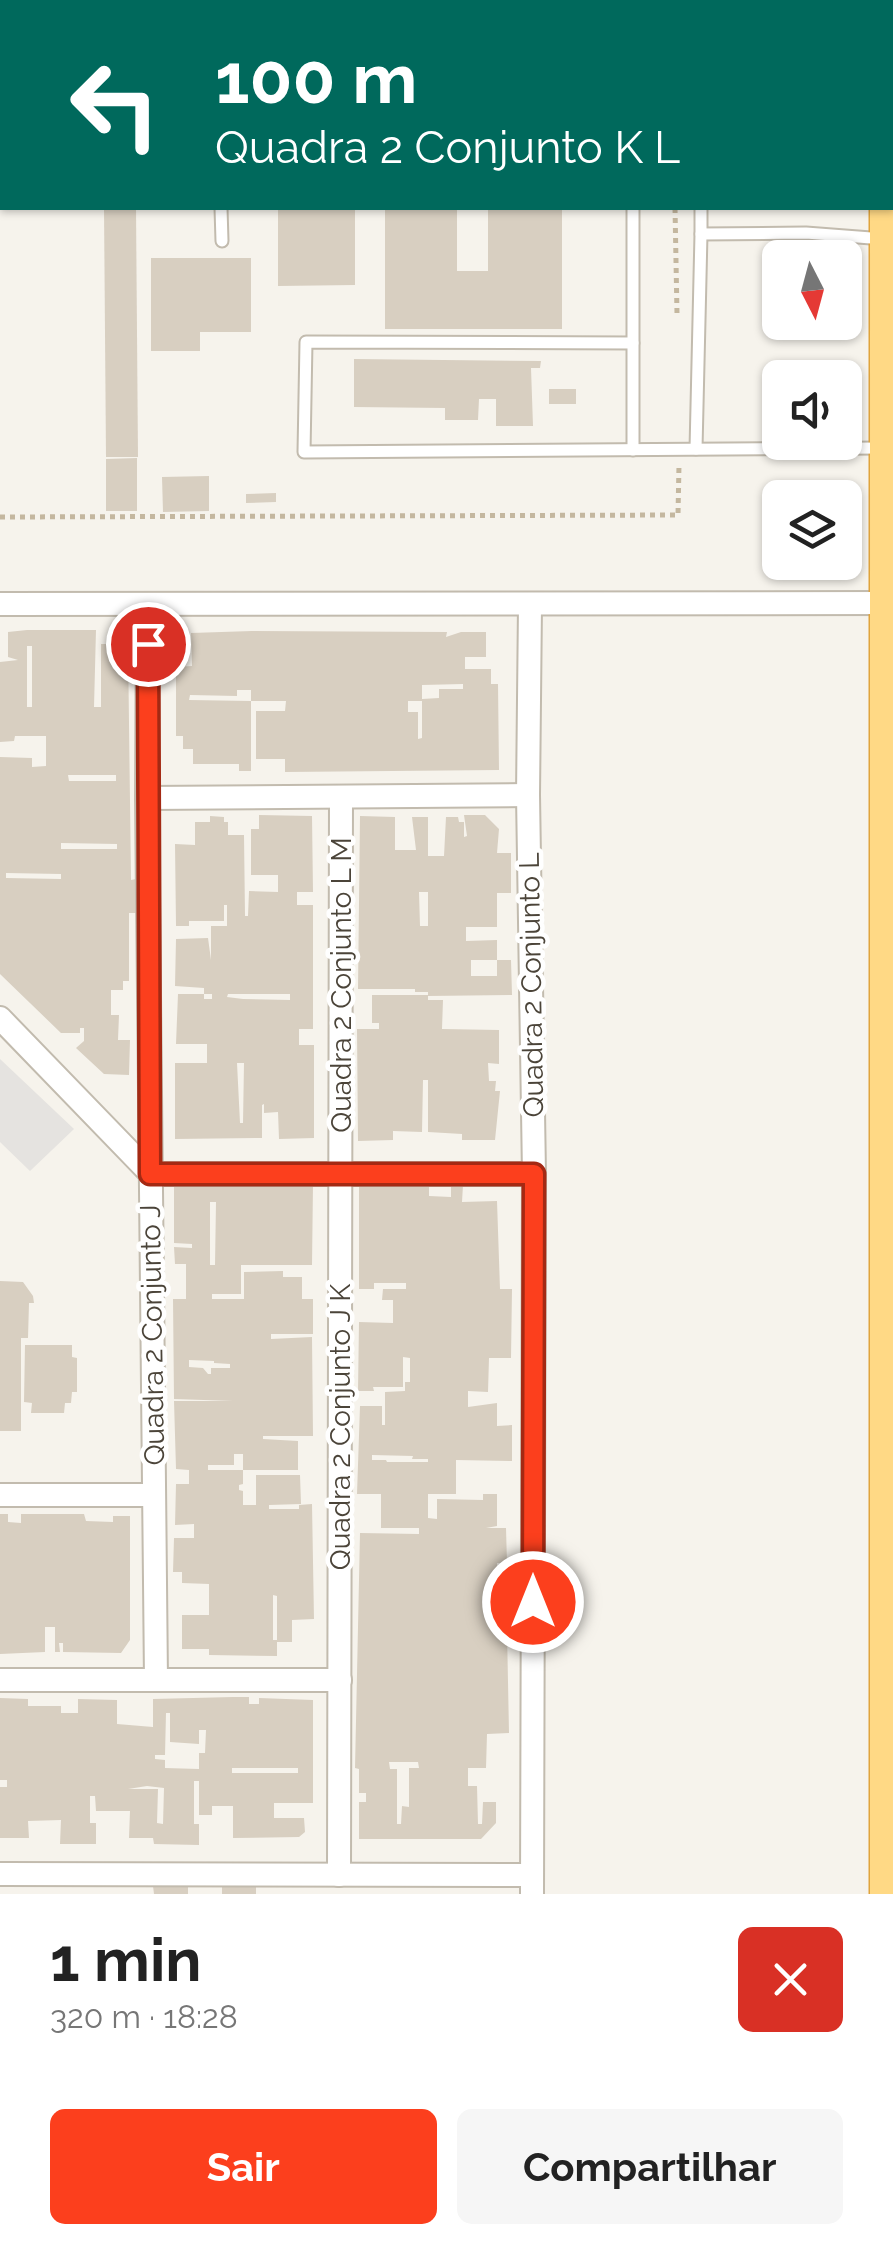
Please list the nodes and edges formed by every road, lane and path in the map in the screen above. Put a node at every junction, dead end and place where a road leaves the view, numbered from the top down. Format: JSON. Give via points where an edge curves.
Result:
{"nodes":[{"id":1,"x":222,"y":210,"type":"edge"},
{"id":2,"x":634,"y":210,"type":"edge"},
{"id":3,"x":701,"y":210,"type":"edge"},
{"id":4,"x":888,"y":224,"type":"edge"},
{"id":5,"x":700,"y":234,"type":"junction"},
{"id":6,"x":222,"y":240,"type":"dead end"},
{"id":7,"x":633,"y":343,"type":"junction"},
{"id":8,"x":888,"y":448,"type":"junction"},
{"id":9,"x":696,"y":449,"type":"junction"},
{"id":10,"x":633,"y":450,"type":"junction"},
{"id":11,"x":678,"y":515,"type":"dead end"},
{"id":12,"x":0,"y":517,"type":"edge"},
{"id":13,"x":887,"y":603,"type":"junction"},
{"id":14,"x":0,"y":604,"type":"edge"},
{"id":15,"x":148,"y":605,"type":"junction"},
{"id":16,"x":530,"y":605,"type":"junction"},
{"id":17,"x":528,"y":795,"type":"junction"},
{"id":18,"x":342,"y":797,"type":"junction"},
{"id":19,"x":146,"y":798,"type":"junction"},
{"id":20,"x":0,"y":1018,"type":"edge"},
{"id":21,"x":150,"y":1174,"type":"junction"},
{"id":22,"x":340,"y":1174,"type":"junction"},
{"id":23,"x":534,"y":1174,"type":"junction"},
{"id":24,"x":0,"y":1495,"type":"edge"},
{"id":25,"x":154,"y":1496,"type":"junction"},
{"id":26,"x":0,"y":1680,"type":"edge"},
{"id":27,"x":156,"y":1680,"type":"junction"},
{"id":28,"x":340,"y":1680,"type":"junction"},
{"id":29,"x":891,"y":1872,"type":"edge"},
{"id":30,"x":0,"y":1874,"type":"edge"},
{"id":31,"x":340,"y":1875,"type":"junction"},
{"id":32,"x":532,"y":1885,"type":"edge"}],
"edges":[{"from":1,"to":6,"type":"lane"},
{"from":2,"to":7,"type":"lane"},
{"from":3,"to":5,"type":"lane"},
{"from":4,"to":5,"type":"lane"},
{"from":4,"to":8,"type":"highway"},
{"from":5,"to":9,"type":"lane"},
{"from":7,"to":10,"type":"lane"},
{"from":7,"to":10,"type":"lane","via":[[306,342],[304,452]]},
{"from":8,"to":9,"type":"lane"},
{"from":8,"to":13,"type":"highway"},
{"from":9,"to":10,"type":"lane"},
{"from":11,"to":12,"type":"path"},
{"from":13,"to":16,"type":"street"},
{"from":13,"to":29,"type":"highway"},
{"from":14,"to":15,"type":"street"},
{"from":15,"to":16,"type":"street"},
{"from":15,"to":19,"type":"street","name":"Quadra 2 Conjunto J"},
{"from":16,"to":17,"type":"street","name":"Quadra 2 Conjunto L"},
{"from":17,"to":18,"type":"street"},
{"from":17,"to":23,"type":"street","name":"Quadra 2 Conjunto L"},
{"from":18,"to":19,"type":"street"},
{"from":18,"to":22,"type":"street","name":"Quadra 2 Conjunto L M"},
{"from":19,"to":21,"type":"street","name":"Quadra 2 Conjunto J"},
{"from":20,"to":21,"type":"street"},
{"from":21,"to":22,"type":"street"},
{"from":21,"to":25,"type":"street","name":"Quadra 2 Conjunto J"},
{"from":22,"to":23,"type":"street"},
{"from":22,"to":28,"type":"street","name":"Quadra 2 Conjunto J K"},
{"from":23,"to":32,"type":"street","name":"Quadra 2 Conjunto L"},
{"from":24,"to":25,"type":"street"},
{"from":25,"to":27,"type":"street","name":"Quadra 2 Conjunto J"},
{"from":26,"to":27,"type":"street"},
{"from":27,"to":28,"type":"street"},
{"from":28,"to":31,"type":"street","name":"Quadra 2 Conjunto J K"},
{"from":30,"to":31,"type":"street"},
{"from":31,"to":32,"type":"street"}]}
